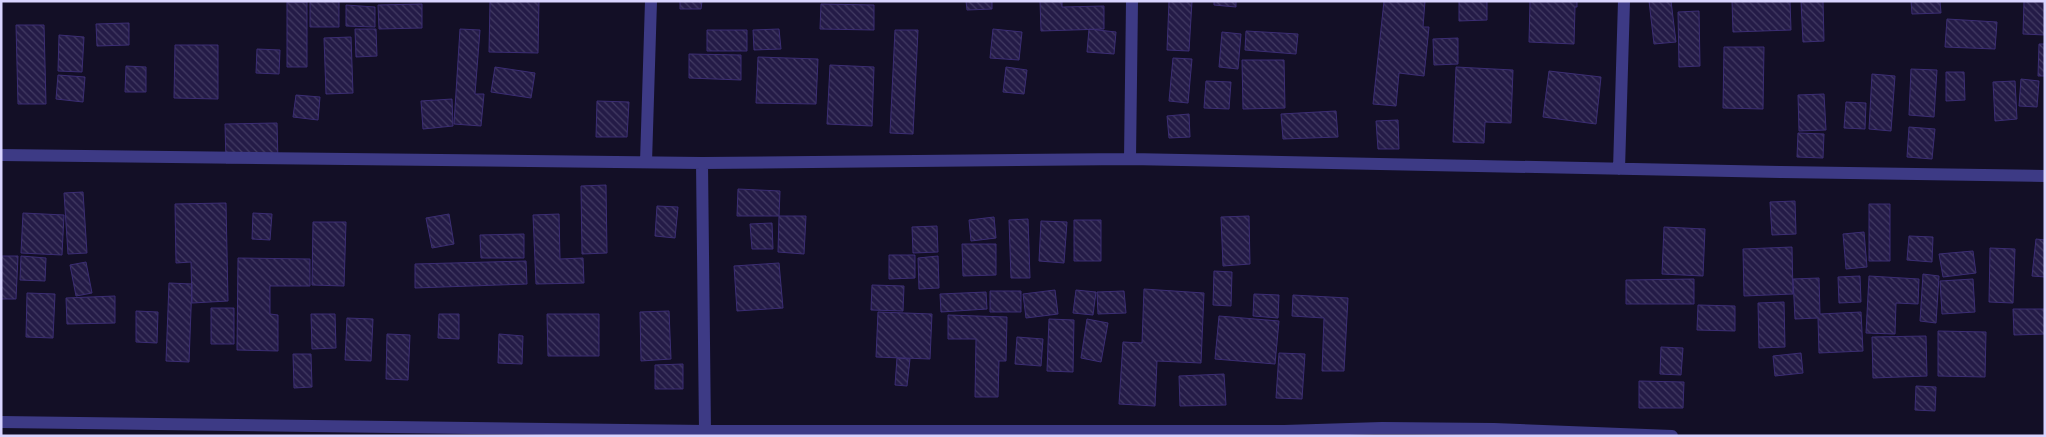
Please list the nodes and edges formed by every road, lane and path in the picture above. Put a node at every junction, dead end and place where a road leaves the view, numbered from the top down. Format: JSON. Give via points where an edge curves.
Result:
{"nodes":[{"id":1,"x":651,"y":1,"type":"edge"},
{"id":2,"x":1132,"y":1,"type":"edge"},
{"id":3,"x":1624,"y":1,"type":"edge"},
{"id":4,"x":1,"y":155,"type":"edge"},
{"id":5,"x":1130,"y":159,"type":"junction"},
{"id":6,"x":646,"y":162,"type":"junction"},
{"id":7,"x":702,"y":163,"type":"junction"},
{"id":8,"x":1620,"y":169,"type":"junction"},
{"id":9,"x":2045,"y":176,"type":"edge"},
{"id":10,"x":1,"y":422,"type":"edge"},
{"id":11,"x":705,"y":431,"type":"junction"},
{"id":12,"x":444,"y":432,"type":"edge"},
{"id":13,"x":1187,"y":433,"type":"edge"},
{"id":14,"x":1672,"y":436,"type":"edge"}],
"edges":[{"from":1,"to":6,"type":"street"},
{"from":2,"to":5,"type":"street"},
{"from":3,"to":8,"type":"street"},
{"from":4,"to":6,"type":"street"},
{"from":5,"to":7,"type":"street"},
{"from":5,"to":8,"type":"street"},
{"from":6,"to":7,"type":"street"},
{"from":7,"to":11,"type":"street"},
{"from":8,"to":9,"type":"street"},
{"from":10,"to":12,"type":"street"},
{"from":11,"to":12,"type":"street"},
{"from":11,"to":13,"type":"street"},
{"from":13,"to":14,"type":"street","via":[[1410,428]]}]}
